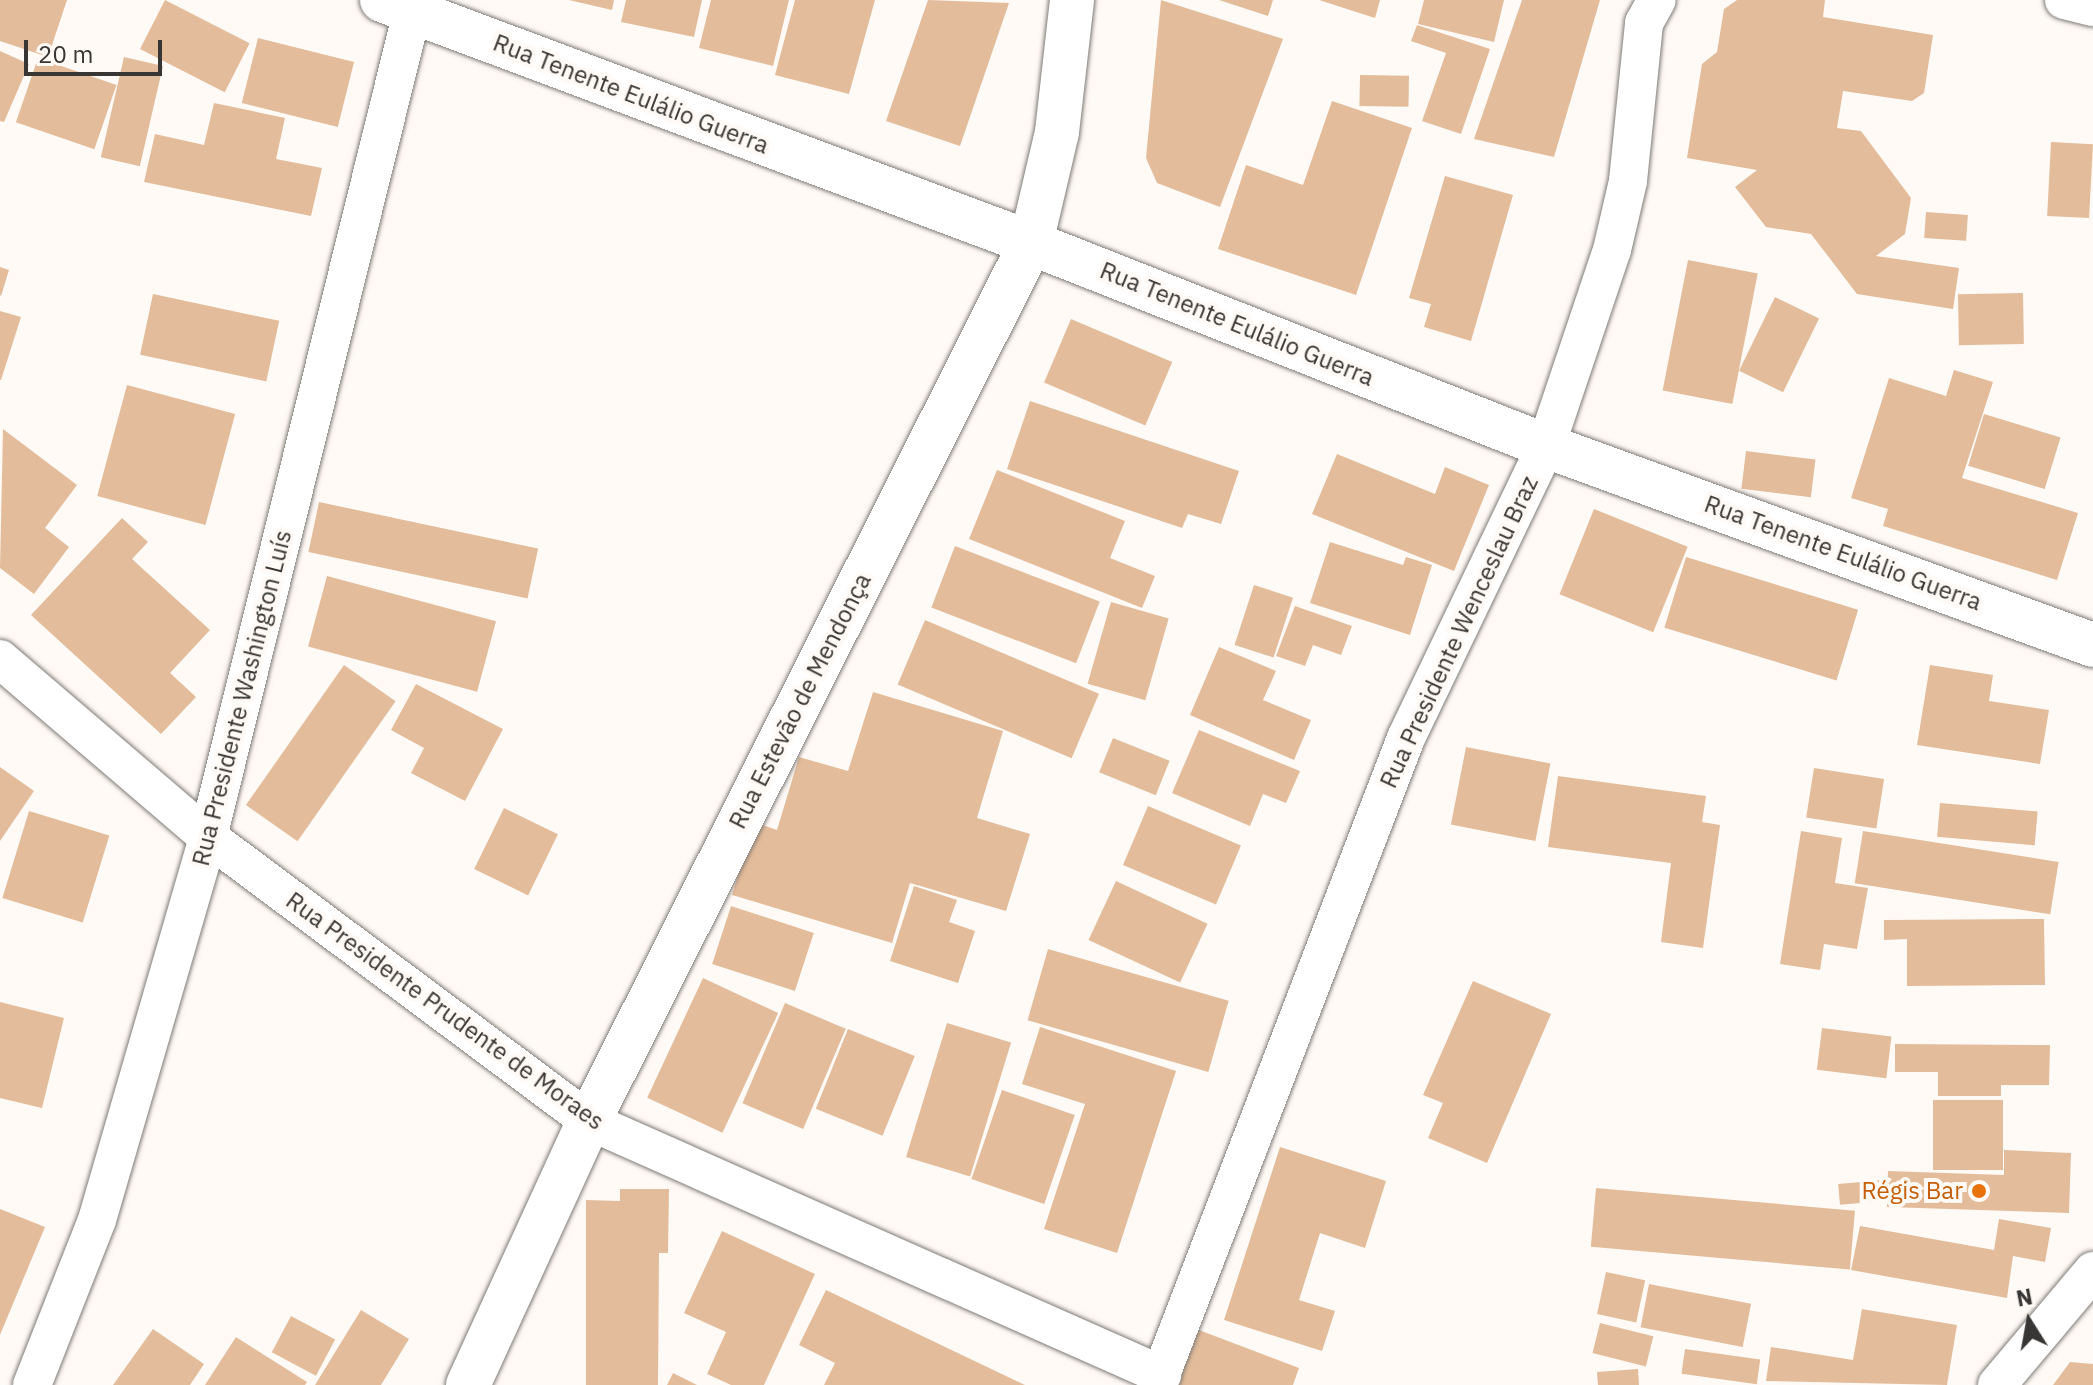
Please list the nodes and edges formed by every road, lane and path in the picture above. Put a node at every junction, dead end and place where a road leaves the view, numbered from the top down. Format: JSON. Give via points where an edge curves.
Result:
{"nodes":[{"id":1,"x":1072,"y":0,"type":"edge"},
{"id":2,"x":1657,"y":0,"type":"edge"},
{"id":3,"x":2064,"y":0,"type":"edge"},
{"id":4,"x":403,"y":4,"type":"edge"},
{"id":5,"x":2093,"y":7,"type":"edge"},
{"id":6,"x":1031,"y":243,"type":"junction"},
{"id":7,"x":1546,"y":446,"type":"junction"},
{"id":8,"x":2093,"y":645,"type":"edge"},
{"id":9,"x":0,"y":659,"type":"edge"},
{"id":10,"x":208,"y":837,"type":"junction"},
{"id":11,"x":589,"y":1121,"type":"junction"},
{"id":12,"x":2093,"y":1271,"type":"edge"},
{"id":13,"x":1160,"y":1380,"type":"edge"},
{"id":14,"x":32,"y":1385,"type":"edge"},
{"id":15,"x":468,"y":1385,"type":"edge"},
{"id":16,"x":1997,"y":1385,"type":"edge"}],
"edges":[{"from":1,"to":6,"type":"street","name":"Rua Estevão de Mendonça","via":[[1057,132]]},
{"from":2,"to":7,"type":"street","name":"Rua Presidente Wenceslau Braz","via":[[1644,23],[1628,181],[1612,250]]},
{"from":3,"to":5,"type":"street"},
{"from":4,"to":6,"type":"street","name":"Rua Tenente Eulálio Guerra"},
{"from":4,"to":10,"type":"street","name":"Rua Presidente Washington Luís"},
{"from":6,"to":7,"type":"street","name":"Rua Tenente Eulálio Guerra"},
{"from":6,"to":11,"type":"street","name":"Rua Estevão de Mendonça"},
{"from":7,"to":8,"type":"street","name":"Rua Tenente Eulálio Guerra"},
{"from":7,"to":13,"type":"street","name":"Rua Presidente Wenceslau Braz","via":[[1406,738]]},
{"from":9,"to":10,"type":"street","name":"Rua Presidente Prudente de Moraes"},
{"from":10,"to":11,"type":"street","name":"Rua Presidente Prudente de Moraes"},
{"from":10,"to":14,"type":"street","name":"Rua Presidente Washington Luís","via":[[97,1220]]},
{"from":11,"to":13,"type":"street","name":"Rua Presidente Prudente de Moraes"},
{"from":11,"to":15,"type":"street","name":"Rua Estevão de Mendonça"},
{"from":12,"to":16,"type":"street"}]}
